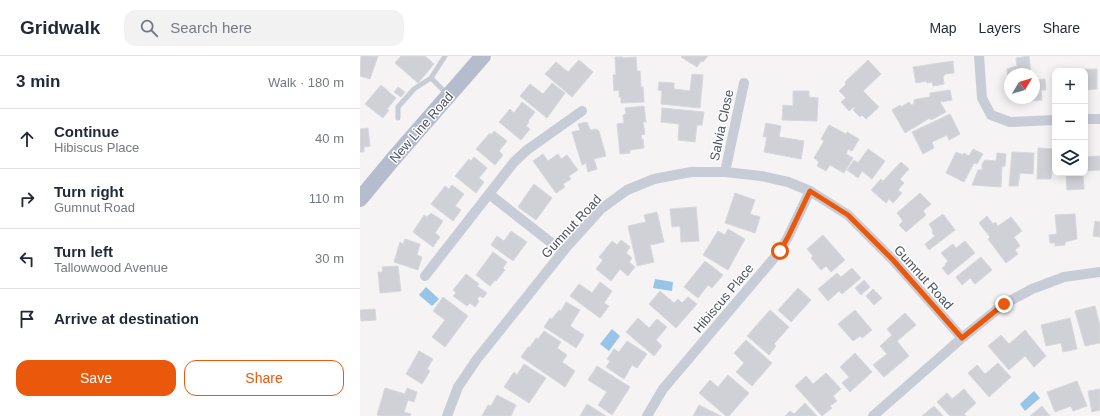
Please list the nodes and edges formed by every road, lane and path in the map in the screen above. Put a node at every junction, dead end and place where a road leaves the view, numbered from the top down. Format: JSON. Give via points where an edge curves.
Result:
{"nodes":[{"id":1,"x":445,"y":56,"type":"edge"},
{"id":2,"x":483,"y":56,"type":"edge"},
{"id":3,"x":979,"y":56,"type":"edge"},
{"id":4,"x":431,"y":78,"type":"junction"},
{"id":5,"x":744,"y":83,"type":"dead end"},
{"id":6,"x":449,"y":96,"type":"junction"},
{"id":7,"x":582,"y":111,"type":"dead end"},
{"id":8,"x":398,"y":118,"type":"dead end"},
{"id":9,"x":1088,"y":119,"type":"edge"},
{"id":10,"x":1100,"y":119,"type":"edge"},
{"id":11,"x":1052,"y":120,"type":"edge"},
{"id":12,"x":725,"y":172,"type":"junction"},
{"id":13,"x":810,"y":191,"type":"junction"},
{"id":14,"x":489,"y":194,"type":"junction"},
{"id":15,"x":360,"y":199,"type":"edge"},
{"id":16,"x":562,"y":252,"type":"junction"},
{"id":17,"x":1100,"y":272,"type":"edge"},
{"id":18,"x":425,"y":276,"type":"dead end"},
{"id":19,"x":962,"y":338,"type":"junction"},
{"id":20,"x":447,"y":416,"type":"edge"},
{"id":21,"x":647,"y":416,"type":"edge"},
{"id":22,"x":873,"y":416,"type":"edge"}],
"edges":[{"from":1,"to":4,"type":"lane"},
{"from":2,"to":6,"type":"main road","name":"New Line Road"},
{"from":3,"to":11,"type":"street","via":[[982,98],[991,115],[1010,122]]},
{"from":4,"to":6,"type":"lane"},
{"from":4,"to":8,"type":"lane","via":[[414,89],[398,107]]},
{"from":5,"to":12,"type":"street","name":"Salvia Close"},
{"from":6,"to":15,"type":"main road","name":"New Line Road"},
{"from":7,"to":14,"type":"street","via":[[527,150]]},
{"from":9,"to":10,"type":"street"},
{"from":12,"to":13,"type":"street","name":"Gumnut Road","via":[[781,180]]},
{"from":12,"to":16,"type":"street","name":"Gumnut Road","via":[[691,172],[654,179],[627,190],[601,209]]},
{"from":13,"to":19,"type":"street","name":"Gumnut Road","via":[[848,215],[893,260]]},
{"from":13,"to":21,"type":"street","name":"Hibiscus Place","via":[[780,251],[663,389]]},
{"from":14,"to":16,"type":"street"},
{"from":14,"to":18,"type":"street"},
{"from":16,"to":20,"type":"street","name":"Gumnut Road","via":[[477,359],[458,387]]},
{"from":17,"to":19,"type":"street","via":[[1064,277],[1032,289],[1004,304]]},
{"from":19,"to":22,"type":"street"}]}
